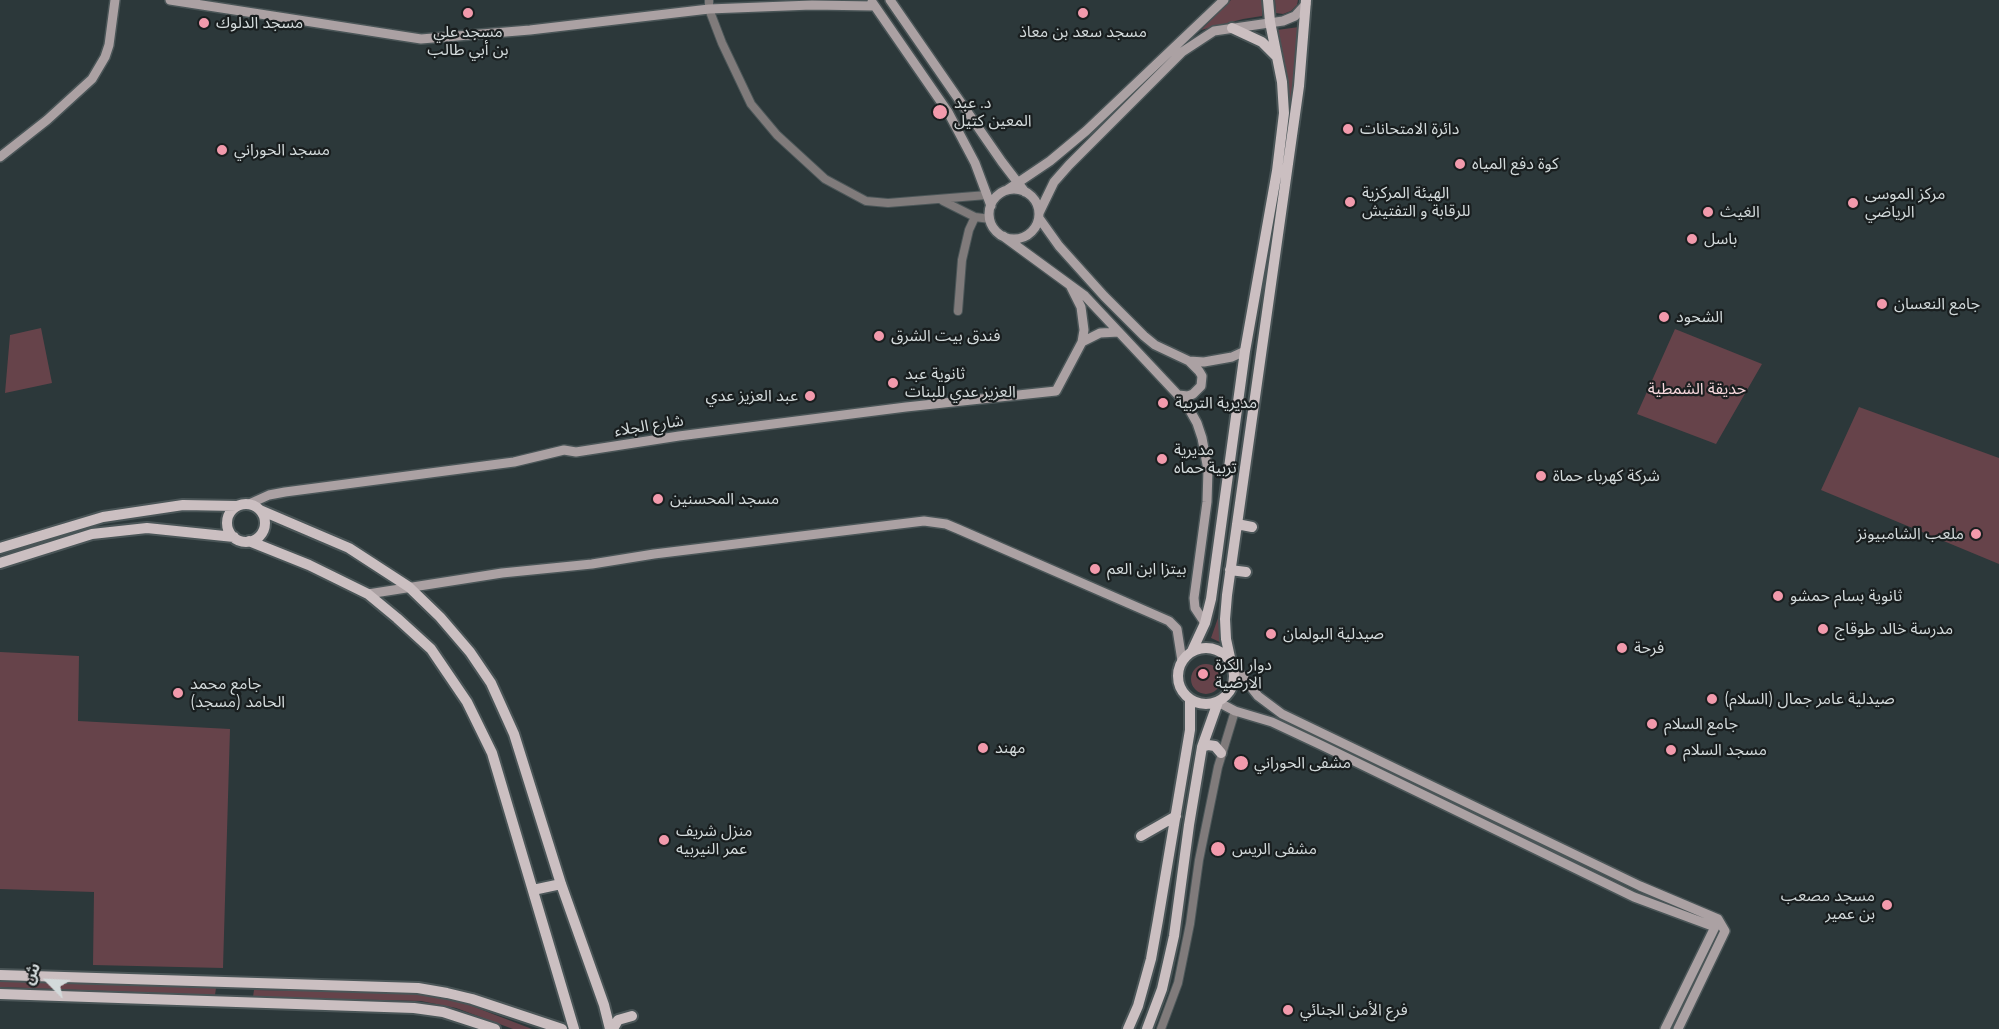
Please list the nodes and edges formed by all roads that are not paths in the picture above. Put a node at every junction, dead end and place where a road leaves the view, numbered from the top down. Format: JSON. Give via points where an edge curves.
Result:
{"nodes":[{"id":1,"x":115,"y":0,"type":"edge"},
{"id":2,"x":170,"y":0,"type":"edge"},
{"id":3,"x":890,"y":0,"type":"edge"},
{"id":4,"x":1224,"y":0,"type":"edge"},
{"id":5,"x":1268,"y":0,"type":"edge"},
{"id":6,"x":1306,"y":2,"type":"edge"},
{"id":7,"x":873,"y":3,"type":"edge"},
{"id":8,"x":709,"y":5,"type":"edge"},
{"id":9,"x":1270,"y":22,"type":"junction"},
{"id":10,"x":1232,"y":28,"type":"junction"},
{"id":11,"x":1276,"y":56,"type":"junction"},
{"id":12,"x":0,"y":157,"type":"edge"},
{"id":13,"x":1018,"y":183,"type":"junction"},
{"id":14,"x":1007,"y":190,"type":"junction"},
{"id":15,"x":1025,"y":192,"type":"junction"},
{"id":16,"x":987,"y":195,"type":"junction"},
{"id":17,"x":942,"y":200,"type":"junction"},
{"id":18,"x":991,"y":206,"type":"junction"},
{"id":19,"x":1039,"y":215,"type":"junction"},
{"id":20,"x":975,"y":217,"type":"junction"},
{"id":21,"x":990,"y":219,"type":"junction"},
{"id":22,"x":1003,"y":236,"type":"junction"},
{"id":23,"x":1070,"y":285,"type":"junction"},
{"id":24,"x":958,"y":311,"type":"dead end"},
{"id":25,"x":1119,"y":332,"type":"junction"},
{"id":26,"x":1082,"y":342,"type":"junction"},
{"id":27,"x":1245,"y":351,"type":"junction"},
{"id":28,"x":1189,"y":361,"type":"junction"},
{"id":29,"x":1178,"y":394,"type":"junction"},
{"id":30,"x":249,"y":504,"type":"junction"},
{"id":31,"x":237,"y":506,"type":"junction"},
{"id":32,"x":260,"y":510,"type":"junction"},
{"id":33,"x":1237,"y":524,"type":"junction"},
{"id":34,"x":1252,"y":527,"type":"dead end"},
{"id":35,"x":234,"y":537,"type":"junction"},
{"id":36,"x":249,"y":542,"type":"junction"},
{"id":37,"x":0,"y":548,"type":"edge"},
{"id":38,"x":0,"y":563,"type":"edge"},
{"id":39,"x":1230,"y":570,"type":"junction"},
{"id":40,"x":1246,"y":572,"type":"dead end"},
{"id":41,"x":409,"y":587,"type":"junction"},
{"id":42,"x":368,"y":594,"type":"junction"},
{"id":43,"x":1204,"y":623,"type":"junction"},
{"id":44,"x":1192,"y":651,"type":"junction"},
{"id":45,"x":1182,"y":661,"type":"junction"},
{"id":46,"x":1231,"y":662,"type":"junction"},
{"id":47,"x":1190,"y":699,"type":"junction"},
{"id":48,"x":1218,"y":702,"type":"junction"},
{"id":49,"x":1235,"y":711,"type":"junction"},
{"id":50,"x":1202,"y":747,"type":"junction"},
{"id":51,"x":1221,"y":753,"type":"junction"},
{"id":52,"x":1176,"y":816,"type":"junction"},
{"id":53,"x":1141,"y":836,"type":"dead end"},
{"id":54,"x":561,"y":884,"type":"junction"},
{"id":55,"x":533,"y":890,"type":"junction"},
{"id":56,"x":0,"y":975,"type":"edge"},
{"id":57,"x":0,"y":994,"type":"edge"},
{"id":58,"x":632,"y":1016,"type":"dead end"},
{"id":59,"x":495,"y":1029,"type":"edge"},
{"id":60,"x":562,"y":1029,"type":"edge"},
{"id":61,"x":574,"y":1029,"type":"edge"},
{"id":62,"x":612,"y":1029,"type":"edge"},
{"id":63,"x":1128,"y":1029,"type":"edge"},
{"id":64,"x":1147,"y":1029,"type":"edge"},
{"id":65,"x":1161,"y":1029,"type":"edge"},
{"id":66,"x":1665,"y":1029,"type":"edge"},
{"id":67,"x":1678,"y":1029,"type":"edge"}],
"edges":[{"from":1,"to":12,"type":"main road","via":[[109,45],[92,79]]},
{"from":2,"to":8,"type":"main road","via":[[421,39],[530,30]]},
{"from":3,"to":13,"type":"main road"},
{"from":4,"to":13,"type":"main road","via":[[1086,132]]},
{"from":5,"to":9,"type":"main road"},
{"from":6,"to":9,"type":"main road","via":[[1295,16]]},
{"from":6,"to":33,"type":"main road","via":[[1299,86]]},
{"from":7,"to":8,"type":"main road"},
{"from":7,"to":16,"type":"main road","via":[[948,112]]},
{"from":8,"to":17,"type":"street","via":[[751,105],[809,165],[840,189],[866,201]]},
{"from":9,"to":10,"type":"main road"},
{"from":9,"to":11,"type":"main road"},
{"from":10,"to":11,"type":"main road","via":[[1262,42]]},
{"from":10,"to":19,"type":"main road","via":[[1214,31],[1182,52],[1054,182]]},
{"from":11,"to":27,"type":"main road","via":[[1284,113]]},
{"from":13,"to":14,"type":"main road"},
{"from":13,"to":15,"type":"main road"},
{"from":14,"to":15,"type":"main road"},
{"from":14,"to":18,"type":"main road"},
{"from":15,"to":19,"type":"main road","via":[[1035,200]]},
{"from":16,"to":17,"type":"street"},
{"from":16,"to":18,"type":"main road"},
{"from":17,"to":20,"type":"street"},
{"from":18,"to":21,"type":"main road"},
{"from":19,"to":22,"type":"main road","via":[[1029,234],[1012,239]]},
{"from":19,"to":28,"type":"main road","via":[[1059,246],[1144,336]]},
{"from":20,"to":21,"type":"street"},
{"from":20,"to":24,"type":"street","via":[[962,260]]},
{"from":21,"to":22,"type":"main road"},
{"from":22,"to":23,"type":"main road"},
{"from":23,"to":25,"type":"main road"},
{"from":23,"to":26,"type":"main road","via":[[1082,312]]},
{"from":25,"to":26,"type":"main road","via":[[1100,333]]},
{"from":25,"to":29,"type":"main road"},
{"from":26,"to":30,"type":"main road","name":"شارع الجلاء","via":[[1056,391],[906,407],[576,452],[564,450],[514,462],[285,492]]},
{"from":27,"to":28,"type":"main road","via":[[1218,361]]},
{"from":27,"to":43,"type":"main road","via":[[1217,557]]},
{"from":28,"to":29,"type":"main road","via":[[1202,381],[1193,394]]},
{"from":29,"to":43,"type":"main road","via":[[1203,438],[1208,470],[1194,598]]},
{"from":30,"to":31,"type":"main road"},
{"from":30,"to":32,"type":"main road"},
{"from":31,"to":35,"type":"main road","via":[[227,520]]},
{"from":31,"to":37,"type":"main road","via":[[183,505],[103,517]]},
{"from":32,"to":36,"type":"main road","via":[[265,526]]},
{"from":32,"to":41,"type":"main road","via":[[350,548]]},
{"from":33,"to":34,"type":"main road"},
{"from":33,"to":39,"type":"main road"},
{"from":35,"to":36,"type":"main road"},
{"from":35,"to":38,"type":"main road","via":[[136,529],[92,534]]},
{"from":36,"to":42,"type":"main road"},
{"from":39,"to":40,"type":"main road"},
{"from":39,"to":46,"type":"main road","via":[[1225,619]]},
{"from":41,"to":42,"type":"main road"},
{"from":41,"to":45,"type":"main road","via":[[924,521],[946,524],[1169,621],[1178,629]]},
{"from":41,"to":54,"type":"main road","via":[[470,652],[491,683],[514,734]]},
{"from":42,"to":55,"type":"main road","via":[[431,649],[467,702],[492,753]]},
{"from":43,"to":44,"type":"main road"},
{"from":44,"to":45,"type":"main road"},
{"from":44,"to":46,"type":"main road","via":[[1209,647]]},
{"from":45,"to":47,"type":"main road","via":[[1178,680]]},
{"from":46,"to":48,"type":"main road","via":[[1235,670],[1232,689]]},
{"from":46,"to":67,"type":"main road","via":[[1258,696],[1282,714],[1640,886],[1718,919],[1725,931]]},
{"from":47,"to":48,"type":"main road","via":[[1204,705]]},
{"from":47,"to":52,"type":"main road","via":[[1190,730]]},
{"from":48,"to":49,"type":"main road"},
{"from":48,"to":50,"type":"main road"},
{"from":49,"to":51,"type":"street"},
{"from":49,"to":66,"type":"main road","via":[[1312,740],[1634,897],[1715,927]]},
{"from":50,"to":51,"type":"main road","via":[[1212,745]]},
{"from":50,"to":64,"type":"main road","via":[[1174,936],[1162,989]]},
{"from":51,"to":65,"type":"street","via":[[1178,983]]},
{"from":52,"to":53,"type":"main road"},
{"from":52,"to":63,"type":"main road","via":[[1150,959]]},
{"from":54,"to":55,"type":"main road"},
{"from":54,"to":62,"type":"main road"},
{"from":55,"to":61,"type":"main road"},
{"from":56,"to":60,"type":"main road","via":[[418,988],[472,999]]},
{"from":57,"to":59,"type":"main road","via":[[414,1008],[443,1012]]},
{"from":58,"to":62,"type":"main road","via":[[618,1020]]}]}
